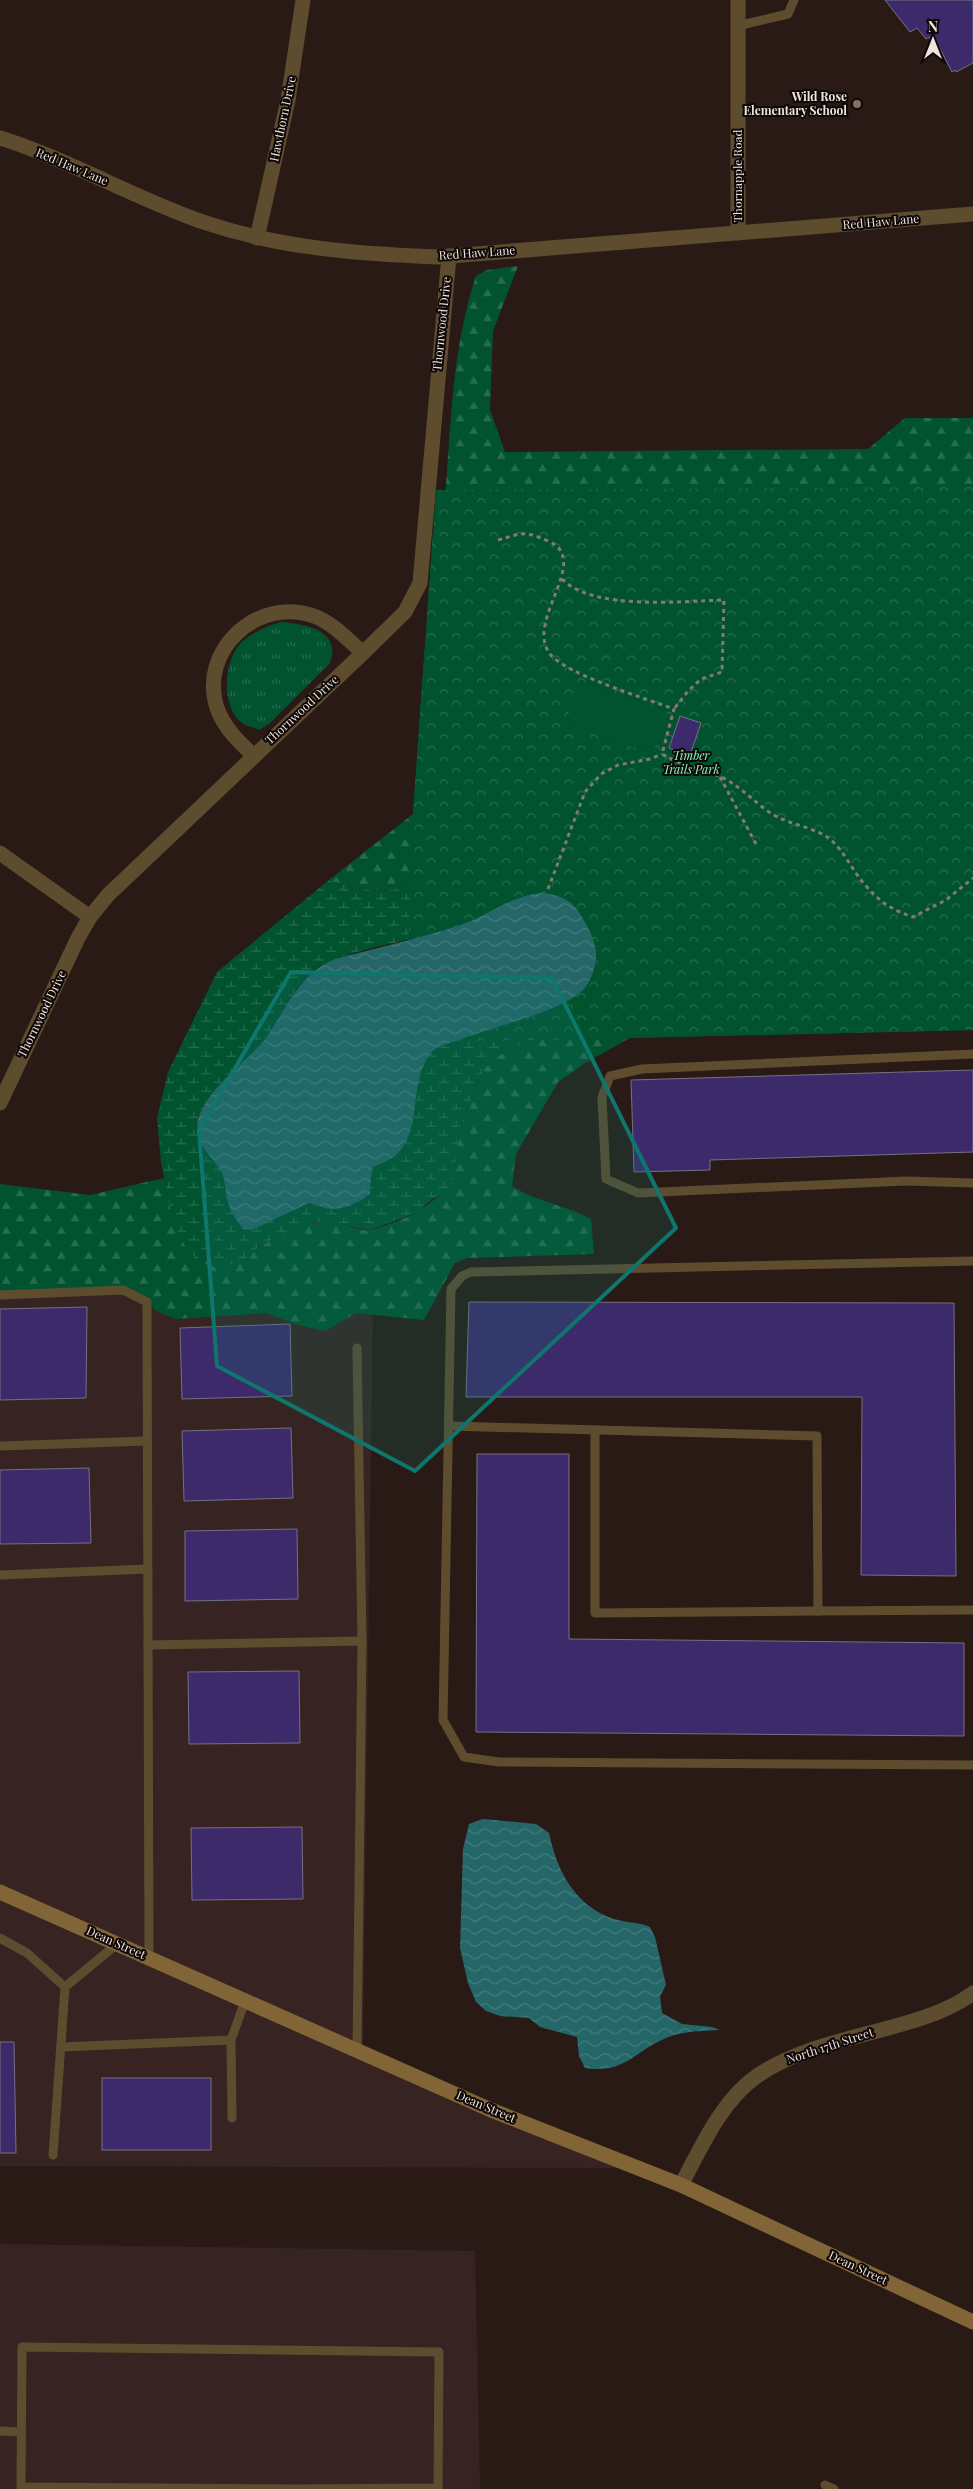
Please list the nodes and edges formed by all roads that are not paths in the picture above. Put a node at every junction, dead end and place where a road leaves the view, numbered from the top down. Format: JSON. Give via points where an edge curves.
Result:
{"nodes":[{"id":1,"x":303,"y":0,"type":"edge"},
{"id":2,"x":738,"y":0,"type":"edge"},
{"id":3,"x":794,"y":0,"type":"edge"},
{"id":4,"x":737,"y":26,"type":"junction"},
{"id":5,"x":0,"y":138,"type":"edge"},
{"id":6,"x":973,"y":214,"type":"edge"},
{"id":7,"x":738,"y":233,"type":"junction"},
{"id":8,"x":257,"y":238,"type":"junction"},
{"id":9,"x":449,"y":256,"type":"junction"},
{"id":10,"x":363,"y":653,"type":"junction"},
{"id":11,"x":254,"y":756,"type":"junction"},
{"id":12,"x":0,"y":853,"type":"edge"},
{"id":13,"x":90,"y":917,"type":"junction"},
{"id":14,"x":973,"y":1054,"type":"edge"},
{"id":15,"x":0,"y":1103,"type":"edge"},
{"id":16,"x":973,"y":1183,"type":"edge"},
{"id":17,"x":973,"y":1261,"type":"edge"},
{"id":18,"x":0,"y":1295,"type":"edge"},
{"id":19,"x":357,"y":1348,"type":"dead end"},
{"id":20,"x":449,"y":1426,"type":"junction"},
{"id":21,"x":595,"y":1430,"type":"junction"},
{"id":22,"x":147,"y":1440,"type":"junction"},
{"id":23,"x":0,"y":1446,"type":"edge"},
{"id":24,"x":148,"y":1569,"type":"junction"},
{"id":25,"x":0,"y":1575,"type":"edge"},
{"id":26,"x":818,"y":1610,"type":"junction"},
{"id":27,"x":973,"y":1610,"type":"edge"},
{"id":28,"x":362,"y":1641,"type":"junction"},
{"id":29,"x":148,"y":1645,"type":"junction"},
{"id":30,"x":973,"y":1765,"type":"edge"},
{"id":31,"x":0,"y":1892,"type":"edge"},
{"id":32,"x":1,"y":1940,"type":"edge"},
{"id":33,"x":117,"y":1944,"type":"junction"},
{"id":34,"x":149,"y":1958,"type":"junction"},
{"id":35,"x":66,"y":1987,"type":"junction"},
{"id":36,"x":973,"y":1993,"type":"edge"},
{"id":37,"x":245,"y":2001,"type":"junction"},
{"id":38,"x":231,"y":2040,"type":"junction"},
{"id":39,"x":61,"y":2047,"type":"junction"},
{"id":40,"x":357,"y":2049,"type":"junction"},
{"id":41,"x":232,"y":2118,"type":"dead end"},
{"id":42,"x":54,"y":2155,"type":"dead end"},
{"id":43,"x":681,"y":2185,"type":"junction"},
{"id":44,"x":973,"y":2322,"type":"edge"},
{"id":45,"x":0,"y":2431,"type":"edge"},
{"id":46,"x":22,"y":2432,"type":"junction"},
{"id":47,"x":825,"y":2485,"type":"dead end"},
{"id":48,"x":297,"y":2489,"type":"edge"},
{"id":49,"x":834,"y":2489,"type":"edge"}],
"edges":[{"from":1,"to":8,"type":"street","name":"Hawthorn Drive","via":[[288,100]]},
{"from":2,"to":4,"type":"street","name":"Thornapple Road"},
{"from":3,"to":4,"type":"lane","via":[[788,14]]},
{"from":4,"to":7,"type":"street","name":"Thornapple Road"},
{"from":5,"to":8,"type":"street","name":"Red Haw Lane","via":[[202,221]]},
{"from":6,"to":7,"type":"street","name":"Red Haw Lane"},
{"from":7,"to":9,"type":"street","name":"Red Haw Lane"},
{"from":8,"to":9,"type":"street","name":"Red Haw Lane","via":[[363,254]]},
{"from":9,"to":10,"type":"street","name":"Thornwood Drive","via":[[420,583],[405,612]]},
{"from":10,"to":11,"type":"street","name":"Thornwood Drive"},
{"from":10,"to":11,"type":"street","via":[[330,624],[299,612],[266,615],[238,631],[219,658],[214,691],[223,722]]},
{"from":11,"to":13,"type":"street","name":"Thornwood Drive","via":[[108,895]]},
{"from":12,"to":13,"type":"street"},
{"from":13,"to":15,"type":"street","name":"Thornwood Drive"},
{"from":14,"to":16,"type":"lane","via":[[642,1069],[610,1076],[602,1097],[606,1180],[638,1193],[906,1182]]},
{"from":17,"to":20,"type":"lane","via":[[471,1272],[462,1276],[451,1289]]},
{"from":18,"to":22,"type":"lane","via":[[123,1290],[147,1302]]},
{"from":19,"to":28,"type":"lane"},
{"from":20,"to":21,"type":"lane"},
{"from":20,"to":30,"type":"lane","via":[[443,1720],[464,1757],[499,1762]]},
{"from":21,"to":26,"type":"lane","via":[[817,1436]]},
{"from":21,"to":26,"type":"lane","via":[[595,1613]]},
{"from":22,"to":23,"type":"lane"},
{"from":22,"to":24,"type":"lane"},
{"from":24,"to":25,"type":"lane"},
{"from":24,"to":29,"type":"lane"},
{"from":26,"to":27,"type":"lane"},
{"from":28,"to":29,"type":"lane"},
{"from":28,"to":40,"type":"lane"},
{"from":29,"to":34,"type":"lane"},
{"from":31,"to":33,"type":"street","name":"Dean Street"},
{"from":32,"to":35,"type":"lane","via":[[27,1953]]},
{"from":33,"to":34,"type":"street","name":"Dean Street"},
{"from":33,"to":35,"type":"lane"},
{"from":34,"to":37,"type":"street","name":"Dean Street"},
{"from":35,"to":39,"type":"lane"},
{"from":36,"to":43,"type":"street","name":"North 17th Street","via":[[960,2003],[926,2017],[791,2058],[756,2077],[733,2099],[708,2135]]},
{"from":37,"to":38,"type":"lane"},
{"from":37,"to":40,"type":"street","name":"Dean Street"},
{"from":38,"to":39,"type":"lane"},
{"from":38,"to":41,"type":"lane"},
{"from":39,"to":42,"type":"lane"},
{"from":40,"to":43,"type":"street","name":"Dean Street","via":[[491,2110]]},
{"from":43,"to":44,"type":"street","name":"Dean Street"},
{"from":45,"to":46,"type":"lane"},
{"from":46,"to":48,"type":"lane","via":[[21,2487]]},
{"from":46,"to":48,"type":"lane","via":[[22,2347],[439,2352],[438,2488]]},
{"from":47,"to":49,"type":"lane"}]}
